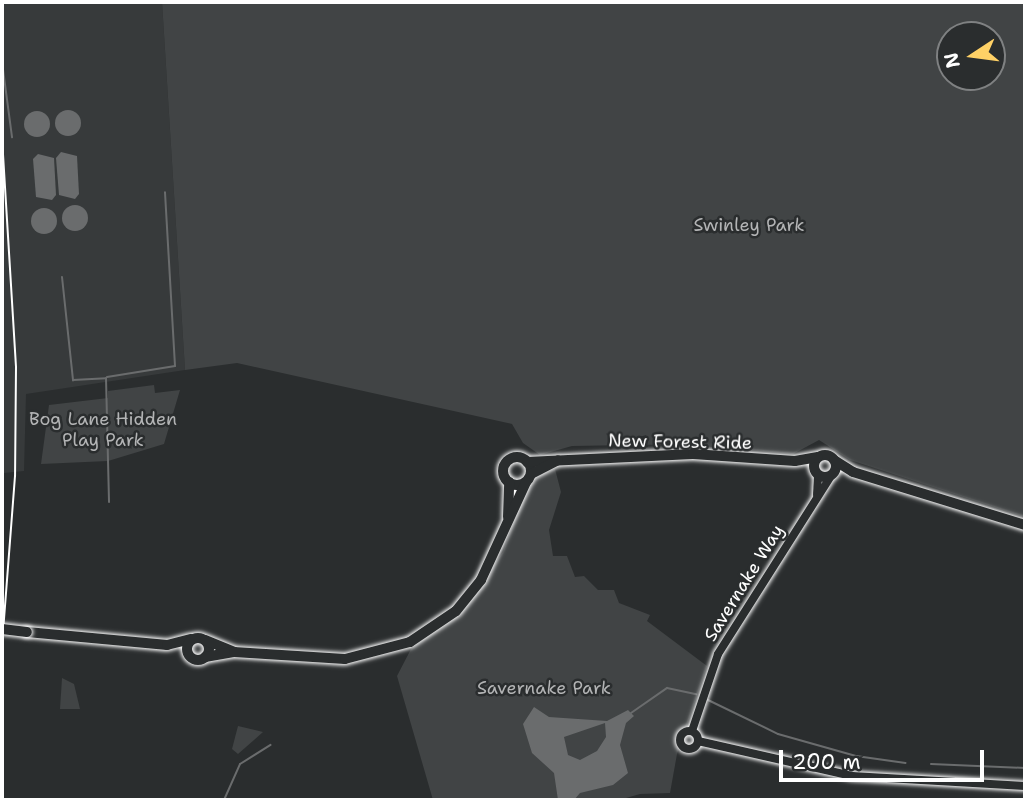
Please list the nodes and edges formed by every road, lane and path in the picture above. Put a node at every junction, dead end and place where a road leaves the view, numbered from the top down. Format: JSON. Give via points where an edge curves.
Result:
{"nodes":[{"id":1,"x":565,"y":457,"type":"junction"},
{"id":2,"x":818,"y":457,"type":"junction"},
{"id":3,"x":834,"y":460,"type":"junction"},
{"id":4,"x":527,"y":461,"type":"junction"},
{"id":5,"x":795,"y":461,"type":"junction"},
{"id":6,"x":853,"y":472,"type":"junction"},
{"id":7,"x":817,"y":475,"type":"junction"},
{"id":8,"x":831,"y":475,"type":"junction"},
{"id":9,"x":528,"y":478,"type":"junction"},
{"id":10,"x":509,"y":482,"type":"junction"},
{"id":11,"x":817,"y":495,"type":"junction"},
{"id":12,"x":1025,"y":525,"type":"edge"},
{"id":13,"x":506,"y":528,"type":"junction"},
{"id":14,"x":2,"y":629,"type":"edge"},
{"id":15,"x":191,"y":639,"type":"junction"},
{"id":16,"x":205,"y":640,"type":"junction"},
{"id":17,"x":167,"y":645,"type":"junction"},
{"id":18,"x":234,"y":652,"type":"junction"},
{"id":19,"x":188,"y":655,"type":"junction"},
{"id":20,"x":205,"y":657,"type":"junction"},
{"id":21,"x":692,"y":731,"type":"junction"},
{"id":22,"x":698,"y":741,"type":"junction"},
{"id":23,"x":1025,"y":786,"type":"edge"}],
"edges":[{"from":1,"to":4,"type":"main road","name":"New Forest Ride"},
{"from":1,"to":5,"type":"main road","name":"New Forest Ride","via":[[693,454]]},
{"from":1,"to":9,"type":"main road","name":"New Forest Ride"},
{"from":2,"to":3,"type":"main road","name":"New Forest Ride"},
{"from":2,"to":5,"type":"main road","name":"New Forest Ride"},
{"from":2,"to":7,"type":"main road","via":[[814,463]]},
{"from":3,"to":6,"type":"main road","name":"New Forest Ride"},
{"from":3,"to":8,"type":"main road"},
{"from":4,"to":9,"type":"main road"},
{"from":4,"to":10,"type":"main road","name":"New Forest Ride","via":[[515,457],[507,462],[503,471]]},
{"from":5,"to":7,"type":"main road","name":"New Forest Ride"},
{"from":6,"to":8,"type":"main road","name":"New Forest Ride"},
{"from":6,"to":12,"type":"main road","name":"New Forest Ride"},
{"from":7,"to":8,"type":"main road","name":"New Forest Ride"},
{"from":7,"to":11,"type":"street","name":"Savernake Way"},
{"from":8,"to":11,"type":"street","name":"Savernake Way"},
{"from":9,"to":10,"type":"main road","name":"New Forest Ride"},
{"from":9,"to":13,"type":"main road","name":"New Forest Ride"},
{"from":10,"to":13,"type":"main road","name":"New Forest Ride"},
{"from":11,"to":21,"type":"street","name":"Savernake Way","via":[[718,654]]},
{"from":13,"to":18,"type":"main road","name":"New Forest Ride","via":[[492,564],[456,611],[406,644],[345,659]]},
{"from":14,"to":17,"type":"main road","name":"New Forest Ride","bridge":true},
{"from":15,"to":16,"type":"main road","name":"New Forest Ride"},
{"from":15,"to":17,"type":"main road","name":"New Forest Ride"},
{"from":15,"to":19,"type":"main road"},
{"from":16,"to":18,"type":"main road","name":"New Forest Ride"},
{"from":16,"to":20,"type":"main road","via":[[209,647]]},
{"from":17,"to":19,"type":"main road","name":"New Forest Ride"},
{"from":18,"to":20,"type":"main road","name":"New Forest Ride"},
{"from":19,"to":20,"type":"main road","name":"New Forest Ride","via":[[197,660]]},
{"from":21,"to":22,"type":"street"},
{"from":21,"to":22,"type":"street","via":[[682,734],[682,744],[690,748]]},
{"from":22,"to":23,"type":"street","via":[[852,776]]}]}
